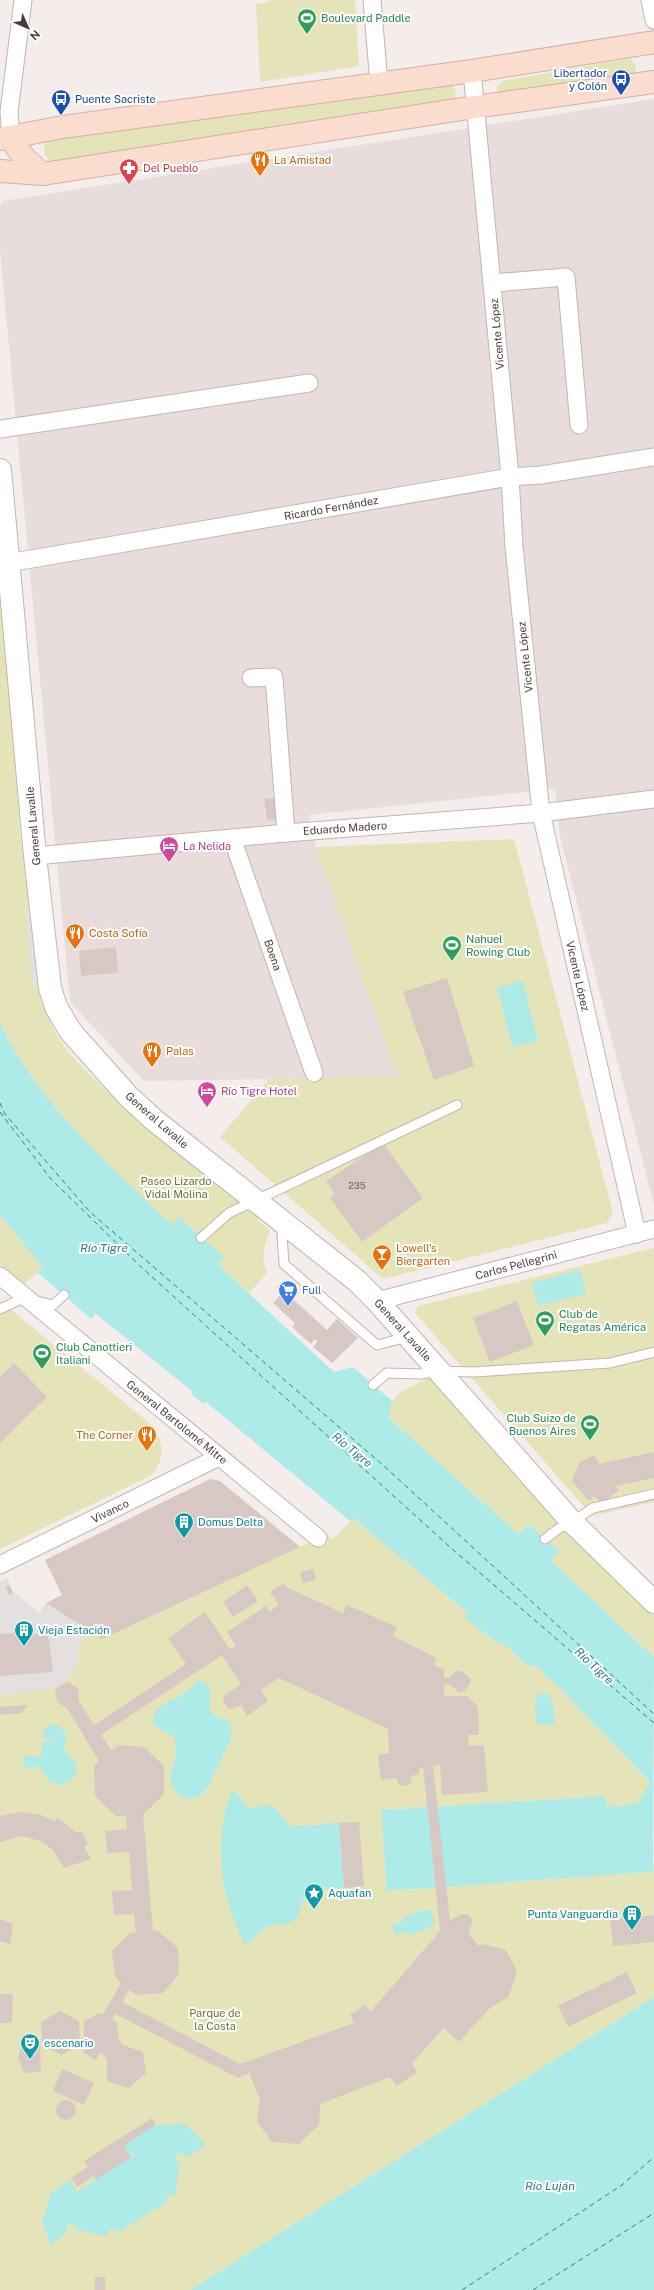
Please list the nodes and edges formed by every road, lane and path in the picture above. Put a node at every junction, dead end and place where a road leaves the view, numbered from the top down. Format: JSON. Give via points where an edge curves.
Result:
{"nodes":[{"id":1,"x":23,"y":0,"type":"edge"},
{"id":2,"x":372,"y":0,"type":"edge"},
{"id":3,"x":650,"y":0,"type":"edge"},
{"id":4,"x":654,"y":20,"type":"edge"},
{"id":5,"x":654,"y":42,"type":"edge"},
{"id":6,"x":472,"y":71,"type":"junction"},
{"id":7,"x":654,"y":82,"type":"edge"},
{"id":8,"x":380,"y":84,"type":"junction"},
{"id":9,"x":475,"y":107,"type":"junction"},
{"id":10,"x":5,"y":138,"type":"edge"},
{"id":11,"x":0,"y":170,"type":"edge"},
{"id":12,"x":43,"y":174,"type":"junction"},
{"id":13,"x":493,"y":283,"type":"junction"},
{"id":14,"x":309,"y":383,"type":"dead end"},
{"id":15,"x":579,"y":426,"type":"dead end"},
{"id":16,"x":0,"y":429,"type":"edge"},
{"id":17,"x":654,"y":457,"type":"edge"},
{"id":18,"x":0,"y":470,"type":"edge"},
{"id":19,"x":510,"y":477,"type":"junction"},
{"id":20,"x":8,"y":563,"type":"junction"},
{"id":21,"x":251,"y":678,"type":"dead end"},
{"id":22,"x":654,"y":799,"type":"edge"},
{"id":23,"x":541,"y":813,"type":"junction"},
{"id":24,"x":286,"y":833,"type":"junction"},
{"id":25,"x":232,"y":838,"type":"junction"},
{"id":26,"x":35,"y":856,"type":"junction"},
{"id":27,"x":314,"y":1073,"type":"dead end"},
{"id":28,"x":457,"y":1105,"type":"dead end"},
{"id":29,"x":256,"y":1201,"type":"junction"},
{"id":30,"x":286,"y":1224,"type":"junction"},
{"id":31,"x":654,"y":1229,"type":"edge"},
{"id":32,"x":637,"y":1234,"type":"junction"},
{"id":33,"x":201,"y":1238,"type":"dead end"},
{"id":34,"x":0,"y":1276,"type":"edge"},
{"id":35,"x":64,"y":1295,"type":"dead end"},
{"id":36,"x":24,"y":1298,"type":"junction"},
{"id":37,"x":377,"y":1301,"type":"junction"},
{"id":38,"x":0,"y":1309,"type":"edge"},
{"id":39,"x":410,"y":1337,"type":"junction"},
{"id":40,"x":654,"y":1352,"type":"edge"},
{"id":41,"x":439,"y":1370,"type":"junction"},
{"id":42,"x":373,"y":1385,"type":"dead end"},
{"id":43,"x":219,"y":1457,"type":"junction"},
{"id":44,"x":654,"y":1494,"type":"edge"},
{"id":45,"x":572,"y":1522,"type":"junction"},
{"id":46,"x":318,"y":1538,"type":"dead end"},
{"id":47,"x":546,"y":1539,"type":"dead end"},
{"id":48,"x":0,"y":1565,"type":"edge"},
{"id":49,"x":654,"y":1602,"type":"edge"}],
"edges":[{"from":1,"to":10,"type":"street"},
{"from":2,"to":8,"type":"street"},
{"from":3,"to":4,"type":"street"},
{"from":5,"to":6,"type":"main road"},
{"from":6,"to":8,"type":"main road"},
{"from":6,"to":9,"type":"street","name":"Vicente López"},
{"from":7,"to":9,"type":"main road"},
{"from":8,"to":10,"type":"main road","via":[[63,127]]},
{"from":9,"to":12,"type":"main road"},
{"from":9,"to":13,"type":"street","name":"Vicente López"},
{"from":10,"to":12,"type":"main road","via":[[25,160]]},
{"from":11,"to":12,"type":"main road"},
{"from":13,"to":15,"type":"street","via":[[566,278]]},
{"from":13,"to":19,"type":"street","name":"Vicente López"},
{"from":14,"to":16,"type":"street"},
{"from":17,"to":19,"type":"street","name":"Ricardo Fernández","via":[[541,476]]},
{"from":18,"to":20,"type":"street","name":"General Lavalle"},
{"from":19,"to":20,"type":"street","name":"Ricardo Fernández"},
{"from":19,"to":23,"type":"street","name":"Vicente López","via":[[514,546]]},
{"from":20,"to":26,"type":"street","name":"General Lavalle"},
{"from":21,"to":24,"type":"street","via":[[274,677]]},
{"from":22,"to":23,"type":"street","name":"Eduardo Madero"},
{"from":23,"to":24,"type":"street","name":"Eduardo Madero"},
{"from":23,"to":32,"type":"street","name":"Vicente López"},
{"from":24,"to":25,"type":"street","name":"Eduardo Madero"},
{"from":25,"to":26,"type":"street","name":"Eduardo Madero"},
{"from":25,"to":27,"type":"street","name":"Boena"},
{"from":26,"to":29,"type":"street","name":"General Lavalle","via":[[50,988],[62,1019],[128,1096],[154,1120]]},
{"from":28,"to":29,"type":"lane"},
{"from":29,"to":30,"type":"street","name":"General Lavalle"},
{"from":29,"to":33,"type":"lane","via":[[229,1213]]},
{"from":30,"to":37,"type":"street","name":"General Lavalle","via":[[357,1281]]},
{"from":30,"to":39,"type":"lane","via":[[282,1235],[284,1264],[377,1345]]},
{"from":31,"to":32,"type":"street","name":"Carlos Pellegrini"},
{"from":32,"to":37,"type":"street","name":"Carlos Pellegrini"},
{"from":34,"to":36,"type":"street","name":"General Bartolomé Mitre"},
{"from":35,"to":36,"type":"lane","via":[[53,1305]]},
{"from":36,"to":38,"type":"lane"},
{"from":36,"to":43,"type":"street","name":"General Bartolomé Mitre"},
{"from":37,"to":39,"type":"street","name":"General Lavalle"},
{"from":39,"to":41,"type":"street","name":"General Lavalle"},
{"from":40,"to":41,"type":"lane","via":[[610,1363],[474,1372]]},
{"from":41,"to":42,"type":"lane","via":[[421,1374],[387,1373]]},
{"from":41,"to":45,"type":"street","name":"General Lavalle"},
{"from":43,"to":46,"type":"street","name":"General Bartolomé Mitre"},
{"from":43,"to":48,"type":"street","name":"Vivanco"},
{"from":44,"to":45,"type":"lane","via":[[593,1508]]},
{"from":45,"to":47,"type":"lane"},
{"from":45,"to":49,"type":"street","name":"General Lavalle"}]}
